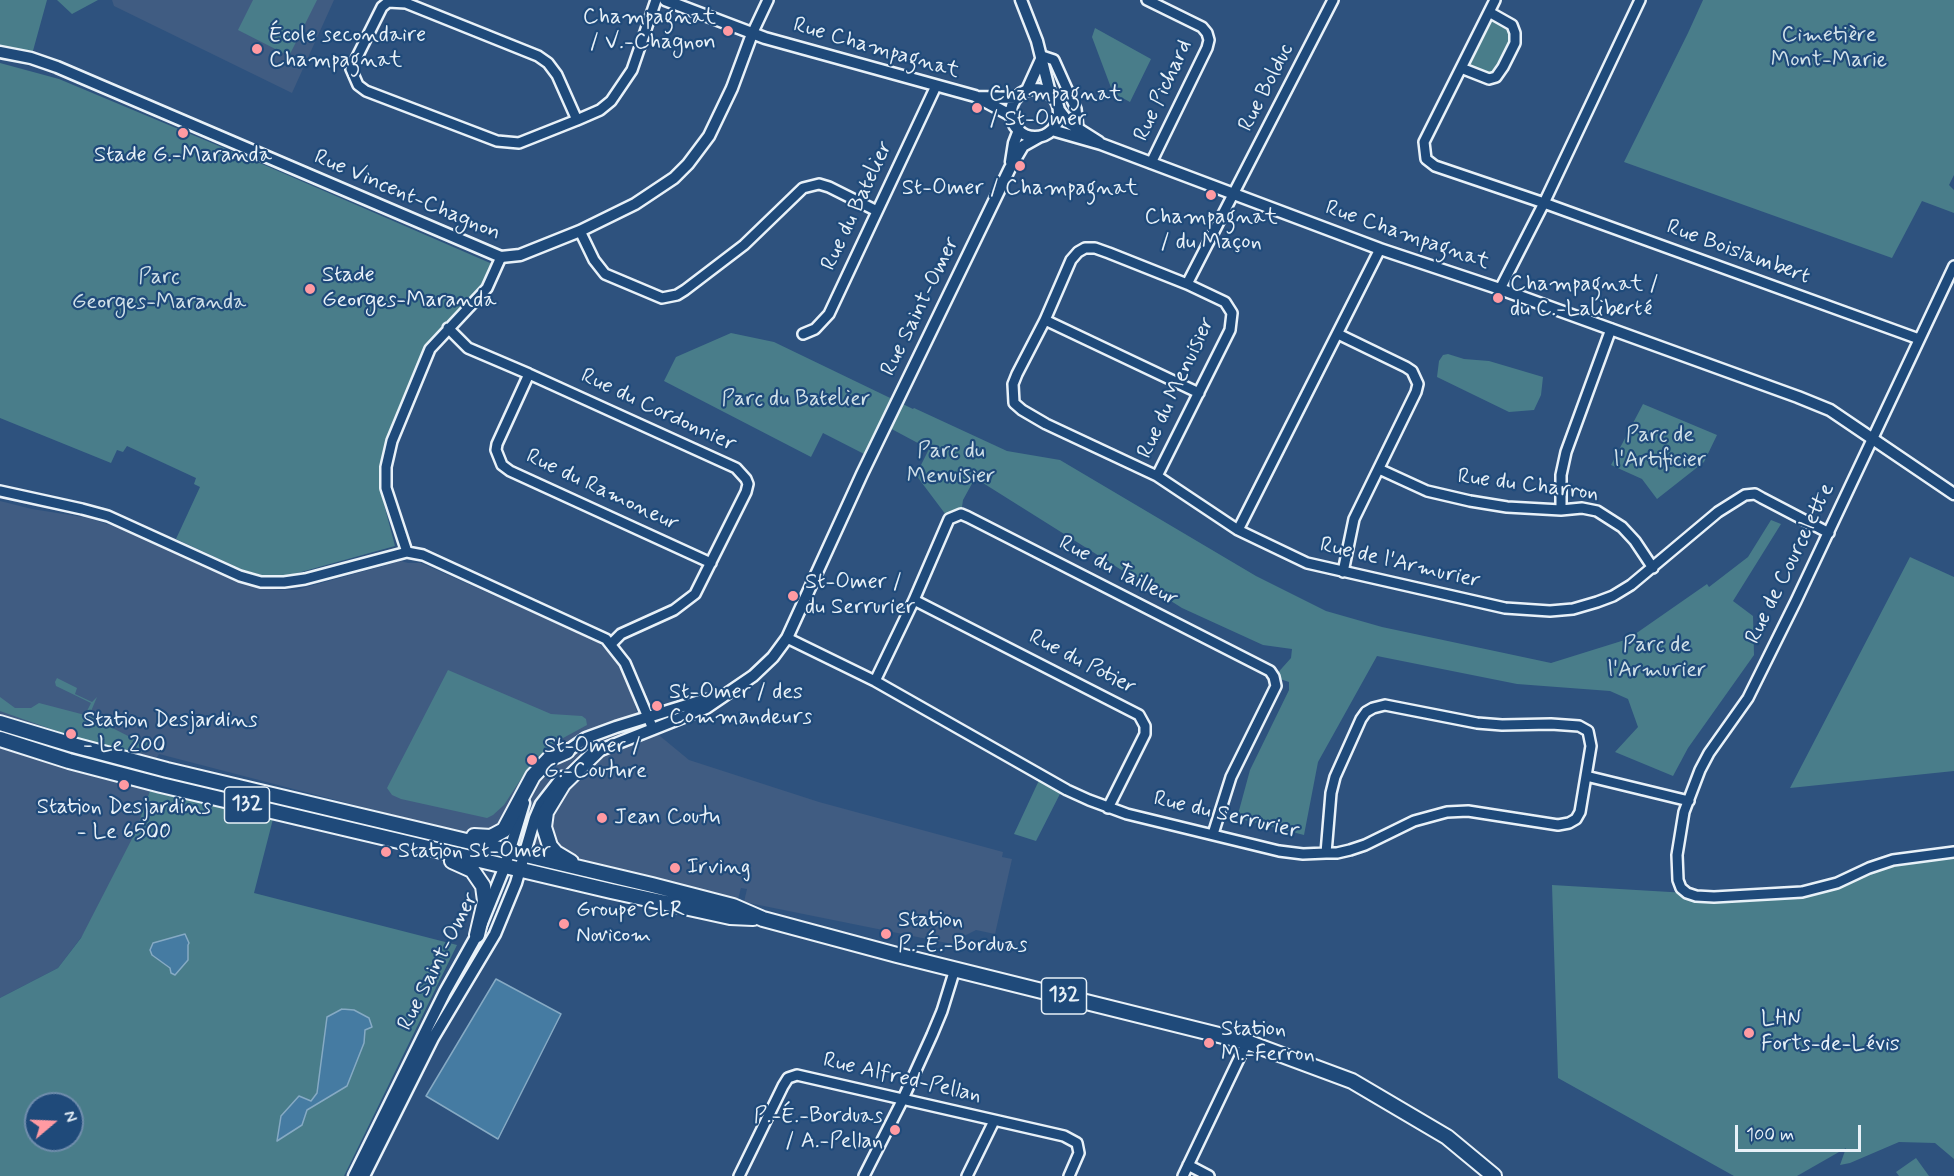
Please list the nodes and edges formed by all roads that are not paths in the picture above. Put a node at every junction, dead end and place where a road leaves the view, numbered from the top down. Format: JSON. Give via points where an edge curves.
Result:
{"nodes":[{"id":1,"x":656,"y":0,"type":"edge"},
{"id":2,"x":665,"y":0,"type":"edge"},
{"id":3,"x":768,"y":0,"type":"edge"},
{"id":4,"x":1021,"y":0,"type":"edge"},
{"id":5,"x":1147,"y":0,"type":"edge"},
{"id":6,"x":1333,"y":0,"type":"edge"},
{"id":7,"x":1495,"y":0,"type":"edge"},
{"id":8,"x":1640,"y":0,"type":"edge"},
{"id":9,"x":1489,"y":12,"type":"junction"},
{"id":10,"x":752,"y":34,"type":"junction"},
{"id":11,"x":0,"y":52,"type":"edge"},
{"id":12,"x":1042,"y":56,"type":"junction"},
{"id":13,"x":1461,"y":68,"type":"junction"},
{"id":14,"x":936,"y":86,"type":"junction"},
{"id":15,"x":1027,"y":90,"type":"junction"},
{"id":16,"x":1050,"y":93,"type":"junction"},
{"id":17,"x":975,"y":96,"type":"junction"},
{"id":18,"x":1016,"y":98,"type":"junction"},
{"id":19,"x":1059,"y":110,"type":"junction"},
{"id":20,"x":1012,"y":116,"type":"junction"},
{"id":21,"x":577,"y":120,"type":"junction"},
{"id":22,"x":1078,"y":128,"type":"junction"},
{"id":23,"x":1019,"y":130,"type":"junction"},
{"id":24,"x":1052,"y":130,"type":"junction"},
{"id":25,"x":1039,"y":136,"type":"junction"},
{"id":26,"x":1101,"y":144,"type":"junction"},
{"id":27,"x":1151,"y":163,"type":"junction"},
{"id":28,"x":1010,"y":168,"type":"junction"},
{"id":29,"x":1234,"y":193,"type":"junction"},
{"id":30,"x":1544,"y":203,"type":"junction"},
{"id":31,"x":877,"y":211,"type":"junction"},
{"id":32,"x":579,"y":231,"type":"junction"},
{"id":33,"x":1380,"y":249,"type":"junction"},
{"id":34,"x":501,"y":257,"type":"junction"},
{"id":35,"x":1954,"y":266,"type":"edge"},
{"id":36,"x":1187,"y":284,"type":"junction"},
{"id":37,"x":1500,"y":290,"type":"junction"},
{"id":38,"x":1045,"y":320,"type":"junction"},
{"id":39,"x":448,"y":328,"type":"junction"},
{"id":40,"x":1611,"y":329,"type":"junction"},
{"id":41,"x":803,"y":334,"type":"dead end"},
{"id":42,"x":1338,"y":334,"type":"junction"},
{"id":43,"x":1919,"y":339,"type":"junction"},
{"id":44,"x":529,"y":374,"type":"junction"},
{"id":45,"x":1199,"y":393,"type":"junction"},
{"id":46,"x":1872,"y":438,"type":"junction"},
{"id":47,"x":1379,"y":469,"type":"junction"},
{"id":48,"x":1157,"y":476,"type":"junction"},
{"id":49,"x":0,"y":491,"type":"edge"},
{"id":50,"x":1954,"y":494,"type":"edge"},
{"id":51,"x":1560,"y":510,"type":"junction"},
{"id":52,"x":1238,"y":531,"type":"junction"},
{"id":53,"x":1829,"y":533,"type":"junction"},
{"id":54,"x":407,"y":552,"type":"junction"},
{"id":55,"x":711,"y":563,"type":"junction"},
{"id":56,"x":1653,"y":568,"type":"junction"},
{"id":57,"x":1343,"y":572,"type":"junction"},
{"id":58,"x":914,"y":600,"type":"junction"},
{"id":59,"x":787,"y":639,"type":"junction"},
{"id":60,"x":611,"y":644,"type":"junction"},
{"id":61,"x":875,"y":681,"type":"junction"},
{"id":62,"x":716,"y":700,"type":"junction"},
{"id":63,"x":648,"y":717,"type":"junction"},
{"id":64,"x":0,"y":723,"type":"edge"},
{"id":65,"x":653,"y":729,"type":"junction"},
{"id":66,"x":0,"y":739,"type":"edge"},
{"id":67,"x":598,"y":750,"type":"junction"},
{"id":68,"x":567,"y":751,"type":"junction"},
{"id":69,"x":1586,"y":776,"type":"junction"},
{"id":70,"x":1689,"y":801,"type":"junction"},
{"id":71,"x":1108,"y":808,"type":"junction"},
{"id":72,"x":424,"y":830,"type":"junction"},
{"id":73,"x":1213,"y":834,"type":"junction"},
{"id":74,"x":420,"y":846,"type":"junction"},
{"id":75,"x":1954,"y":852,"type":"edge"},
{"id":76,"x":516,"y":853,"type":"junction"},
{"id":77,"x":1326,"y":853,"type":"junction"},
{"id":78,"x":506,"y":866,"type":"junction"},
{"id":79,"x":520,"y":869,"type":"junction"},
{"id":80,"x":601,"y":873,"type":"junction"},
{"id":81,"x":759,"y":918,"type":"junction"},
{"id":82,"x":477,"y":935,"type":"junction"},
{"id":83,"x":955,"y":969,"type":"junction"},
{"id":84,"x":1247,"y":1042,"type":"junction"},
{"id":85,"x":903,"y":1101,"type":"junction"},
{"id":86,"x":994,"y":1121,"type":"junction"},
{"id":87,"x":1188,"y":1165,"type":"junction"},
{"id":88,"x":354,"y":1176,"type":"edge"},
{"id":89,"x":364,"y":1176,"type":"edge"},
{"id":90,"x":739,"y":1176,"type":"edge"},
{"id":91,"x":864,"y":1176,"type":"edge"},
{"id":92,"x":967,"y":1176,"type":"edge"},
{"id":93,"x":1069,"y":1176,"type":"edge"},
{"id":94,"x":1182,"y":1176,"type":"edge"},
{"id":95,"x":1209,"y":1176,"type":"edge"},
{"id":96,"x":1494,"y":1176,"type":"edge"}],
"edges":[{"from":1,"to":21,"type":"street","via":[[623,85],[600,110]]},
{"from":2,"to":10,"type":"street","name":"Rue Champagnat"},
{"from":3,"to":10,"type":"street"},
{"from":4,"to":12,"type":"street"},
{"from":5,"to":27,"type":"street","name":"Rue Pichard","via":[[1202,27],[1209,40]]},
{"from":6,"to":29,"type":"street","name":"Rue Bolduc"},
{"from":7,"to":9,"type":"street"},
{"from":8,"to":30,"type":"street"},
{"from":9,"to":13,"type":"street"},
{"from":9,"to":13,"type":"street","via":[[1512,26],[1515,43],[1510,54],[1496,76],[1489,79]]},
{"from":10,"to":14,"type":"street","name":"Rue Champagnat"},
{"from":10,"to":32,"type":"street","name":"Rue Vincent-Chagnon","via":[[720,117],[688,164],[656,192]]},
{"from":11,"to":34,"type":"street","name":"Rue Vincent-Chagnon","via":[[57,68]]},
{"from":12,"to":15,"type":"street"},
{"from":12,"to":16,"type":"street"},
{"from":12,"to":22,"type":"street","via":[[1054,60],[1076,109]]},
{"from":13,"to":30,"type":"street","name":"Rue Boislambert","via":[[1424,142],[1426,159],[1435,166]]},
{"from":14,"to":17,"type":"street","name":"Rue Champagnat"},
{"from":14,"to":31,"type":"street","name":"Rue du Batelier"},
{"from":15,"to":16,"type":"street"},
{"from":15,"to":18,"type":"street"},
{"from":16,"to":19,"type":"street"},
{"from":17,"to":18,"type":"street","name":"Rue Champagnat"},
{"from":17,"to":20,"type":"street","name":"Rue Champagnat"},
{"from":18,"to":20,"type":"street"},
{"from":19,"to":22,"type":"street","name":"Rue Champagnat"},
{"from":19,"to":24,"type":"street"},
{"from":20,"to":23,"type":"street"},
{"from":21,"to":21,"type":"street","via":[[557,75],[538,56],[406,3],[388,2],[382,7],[351,69],[358,85],[366,91],[497,141],[519,143]]},
{"from":22,"to":26,"type":"street","name":"Rue Champagnat"},
{"from":23,"to":25,"type":"street"},
{"from":23,"to":28,"type":"street","name":"Rue Saint-Omer"},
{"from":24,"to":25,"type":"street"},
{"from":24,"to":26,"type":"street","name":"Rue Champagnat"},
{"from":25,"to":28,"type":"street","name":"Rue Saint-Omer","via":[[1023,146]]},
{"from":26,"to":27,"type":"street","name":"Rue Champagnat"},
{"from":27,"to":29,"type":"street","name":"Rue Champagnat"},
{"from":28,"to":59,"type":"street","name":"Rue Saint-Omer"},
{"from":29,"to":33,"type":"street","name":"Rue Champagnat"},
{"from":29,"to":36,"type":"street","name":"Rue Bolduc"},
{"from":30,"to":37,"type":"street"},
{"from":30,"to":43,"type":"street","name":"Rue Boislambert"},
{"from":31,"to":32,"type":"street","via":[[829,187],[819,184],[803,188],[735,251],[685,290],[662,298],[605,274]]},
{"from":31,"to":41,"type":"street","name":"Rue du Batelier","via":[[829,314],[815,329]]},
{"from":32,"to":34,"type":"street","name":"Rue Vincent-Chagnon","via":[[520,255]]},
{"from":33,"to":37,"type":"street","name":"Rue Champagnat"},
{"from":33,"to":42,"type":"street"},
{"from":34,"to":39,"type":"street","via":[[487,288]]},
{"from":35,"to":43,"type":"street","name":"Rue de Courcelette"},
{"from":36,"to":38,"type":"street","name":"Rue du Menuisier","via":[[1095,248],[1085,248],[1071,260]]},
{"from":36,"to":45,"type":"street","name":"Rue du Menuisier","via":[[1225,302],[1232,314],[1230,330]]},
{"from":37,"to":40,"type":"street","name":"Rue Champagnat"},
{"from":38,"to":45,"type":"street"},
{"from":38,"to":48,"type":"street","name":"Rue du Menuisier","via":[[1013,384],[1014,403],[1046,424]]},
{"from":39,"to":44,"type":"street","name":"Rue du Cordonnier","via":[[468,348]]},
{"from":39,"to":54,"type":"street","via":[[430,350],[392,441],[386,467],[386,488]]},
{"from":40,"to":46,"type":"street","name":"Rue Champagnat","via":[[1798,396],[1830,410]]},
{"from":40,"to":51,"type":"street","via":[[1566,452]]},
{"from":42,"to":47,"type":"street","via":[[1406,367],[1416,377],[1416,392]]},
{"from":42,"to":52,"type":"street"},
{"from":43,"to":46,"type":"street","name":"Rue de Courcelette"},
{"from":44,"to":55,"type":"street","name":"Rue du Ramoneur","via":[[497,444],[502,465]]},
{"from":44,"to":55,"type":"street","name":"Rue du Cordonnier","via":[[741,471],[746,492]]},
{"from":45,"to":48,"type":"street","name":"Rue du Menuisier"},
{"from":46,"to":50,"type":"street","name":"Rue Champagnat"},
{"from":46,"to":53,"type":"street","name":"Rue de Courcelette"},
{"from":47,"to":51,"type":"street","name":"Rue du Charron","via":[[1427,490],[1460,499]]},
{"from":47,"to":57,"type":"street","via":[[1354,519]]},
{"from":48,"to":52,"type":"street","name":"Rue du Menuisier"},
{"from":49,"to":54,"type":"street","via":[[108,516],[261,582],[305,579]]},
{"from":51,"to":56,"type":"street","name":"Rue du Charron","via":[[1582,508],[1610,518],[1635,541]]},
{"from":52,"to":57,"type":"street","name":"Rue de l'Armurier","via":[[1307,563]]},
{"from":53,"to":56,"type":"street","name":"Rue de l'Armurier","via":[[1755,494],[1745,495],[1718,512]]},
{"from":53,"to":70,"type":"street","name":"Rue de Courcelette","via":[[1748,698],[1709,753]]},
{"from":54,"to":60,"type":"street","via":[[423,555],[597,634]]},
{"from":55,"to":60,"type":"street","name":"Rue du Cordonnier","via":[[686,603],[621,634]]},
{"from":56,"to":57,"type":"street","name":"Rue de l'Armurier","via":[[1613,596],[1573,609],[1550,611],[1505,608]]},
{"from":58,"to":61,"type":"street","name":"Rue du Tailleur"},
{"from":58,"to":71,"type":"street","name":"Rue du Potier","via":[[1139,715],[1145,726],[1144,734]]},
{"from":58,"to":73,"type":"street","name":"Rue du Tailleur","via":[[950,519],[961,514],[1270,670],[1276,686],[1231,777]]},
{"from":59,"to":61,"type":"street","name":"Rue du Serrurier"},
{"from":59,"to":62,"type":"street","name":"Rue Saint-Omer","via":[[753,676]]},
{"from":60,"to":63,"type":"street","via":[[625,663]]},
{"from":61,"to":71,"type":"street","name":"Rue du Serrurier","via":[[1067,790]]},
{"from":62,"to":63,"type":"street","name":"Rue Saint-Omer","via":[[703,700]]},
{"from":62,"to":65,"type":"street","name":"Rue Saint-Omer","via":[[706,708]]},
{"from":63,"to":65,"type":"street"},
{"from":63,"to":68,"type":"street","name":"Rue Saint-Omer","via":[[586,738]]},
{"from":64,"to":72,"type":"main road","number":"132","via":[[167,770]]},
{"from":65,"to":67,"type":"street","name":"Rue Saint-Omer"},
{"from":66,"to":74,"type":"main road","number":"132","via":[[161,785]]},
{"from":67,"to":76,"type":"street","name":"Rue Saint-Omer","via":[[571,767],[548,794]]},
{"from":67,"to":80,"type":"main road","via":[[559,789],[546,812],[544,827],[556,853]]},
{"from":68,"to":72,"type":"main road","via":[[549,759],[533,776],[501,832],[482,838]]},
{"from":68,"to":76,"type":"street","name":"Rue Saint-Omer","via":[[531,789],[520,811]]},
{"from":69,"to":70,"type":"street"},
{"from":69,"to":77,"type":"street","name":"Rue du Serrurier","via":[[1580,812],[1569,824],[1479,812],[1447,813],[1414,821],[1350,850]]},
{"from":69,"to":77,"type":"street","via":[[1591,747],[1587,731],[1579,726],[1502,725],[1379,706],[1361,719],[1335,777]]},
{"from":70,"to":75,"type":"street","name":"Rue de Courcelette","via":[[1677,855],[1678,880],[1681,888],[1696,896],[1802,892],[1837,883],[1893,860]]},
{"from":71,"to":73,"type":"street","name":"Rue du Serrurier"},
{"from":72,"to":76,"type":"main road","number":"132"},
{"from":73,"to":77,"type":"street","name":"Rue du Serrurier","via":[[1279,851]]},
{"from":74,"to":78,"type":"main road","number":"132"},
{"from":74,"to":82,"type":"main road","via":[[464,865],[481,880],[484,901]]},
{"from":76,"to":78,"type":"street","name":"Rue Saint-Omer"},
{"from":76,"to":79,"type":"street","name":"Rue Saint-Omer"},
{"from":76,"to":80,"type":"main road","number":"132"},
{"from":78,"to":79,"type":"main road","number":"132"},
{"from":78,"to":82,"type":"street","name":"Rue Saint-Omer"},
{"from":79,"to":81,"type":"main road","number":"132","via":[[730,917]]},
{"from":79,"to":89,"type":"street","name":"Rue Saint-Omer","via":[[495,934],[433,1038]]},
{"from":80,"to":81,"type":"main road","number":"132","via":[[733,906]]},
{"from":81,"to":83,"type":"main road","number":"132"},
{"from":82,"to":88,"type":"street","name":"Rue Saint-Omer"},
{"from":83,"to":84,"type":"main road","number":"132"},
{"from":83,"to":85,"type":"street","via":[[942,1011]]},
{"from":84,"to":87,"type":"street"},
{"from":84,"to":96,"type":"main road","number":"132","via":[[1352,1082],[1447,1137]]},
{"from":85,"to":86,"type":"street","name":"Rue Alfred-Pellan"},
{"from":85,"to":90,"type":"street","name":"Rue Alfred-Pellan","via":[[797,1075],[788,1078]]},
{"from":85,"to":91,"type":"street"},
{"from":86,"to":92,"type":"street"},
{"from":86,"to":93,"type":"street","name":"Rue Alfred-Pellan","via":[[1064,1136],[1077,1143],[1079,1153]]},
{"from":87,"to":94,"type":"street"},
{"from":87,"to":95,"type":"street"}]}
